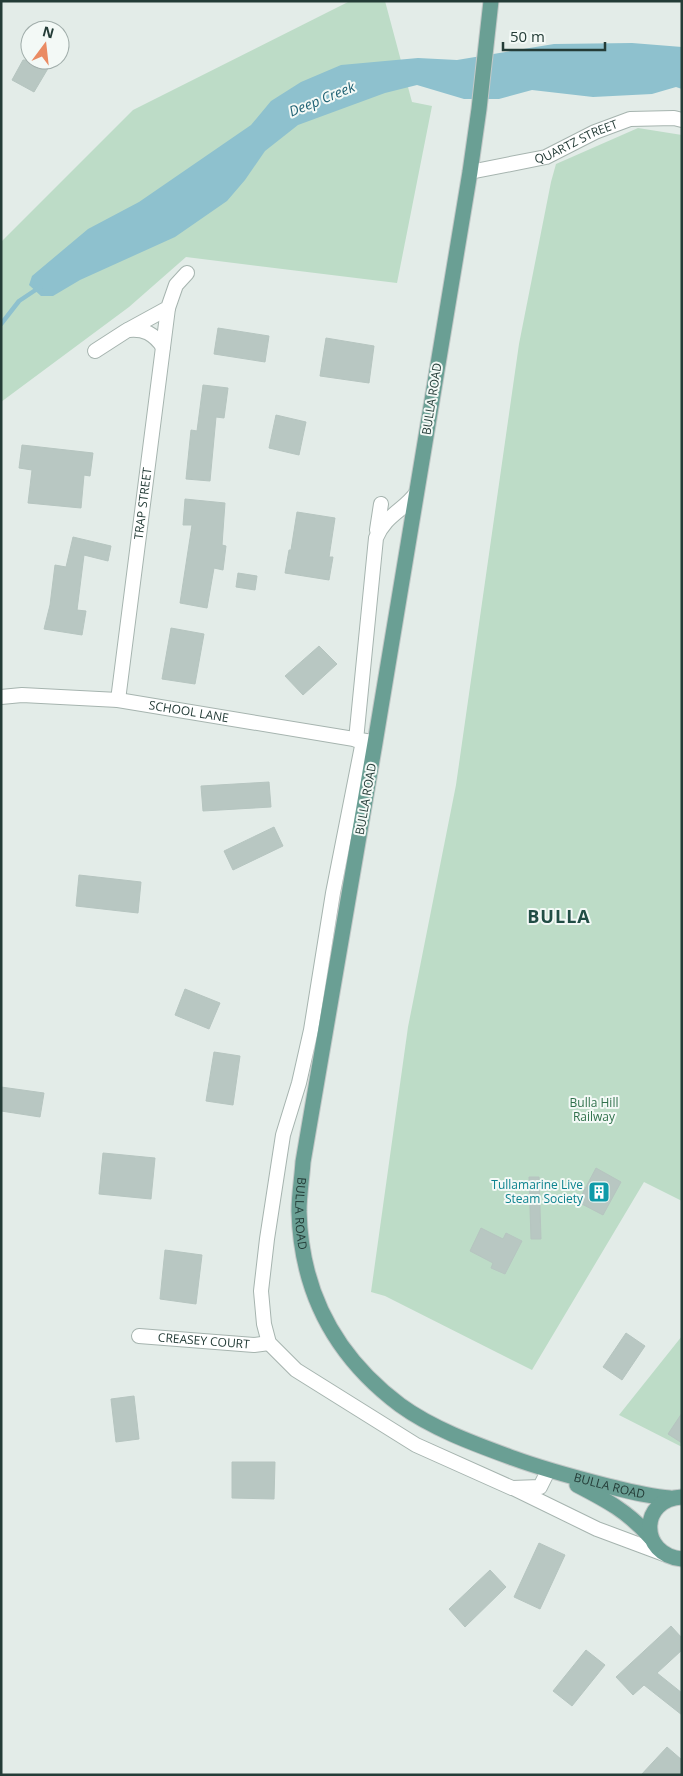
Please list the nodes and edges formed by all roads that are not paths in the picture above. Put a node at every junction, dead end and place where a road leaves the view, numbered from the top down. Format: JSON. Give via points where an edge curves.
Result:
{"nodes":[{"id":1,"x":491,"y":1,"type":"edge"},
{"id":2,"x":682,"y":120,"type":"edge"},
{"id":3,"x":470,"y":172,"type":"junction"},
{"id":4,"x":187,"y":273,"type":"dead end"},
{"id":5,"x":168,"y":308,"type":"junction"},
{"id":6,"x":126,"y":331,"type":"junction"},
{"id":7,"x":163,"y":347,"type":"junction"},
{"id":8,"x":95,"y":351,"type":"dead end"},
{"id":9,"x":417,"y":492,"type":"junction"},
{"id":10,"x":381,"y":504,"type":"dead end"},
{"id":11,"x":376,"y":538,"type":"junction"},
{"id":12,"x":1,"y":697,"type":"edge"},
{"id":13,"x":118,"y":700,"type":"junction"},
{"id":14,"x":365,"y":741,"type":"junction"},
{"id":15,"x":138,"y":1336,"type":"dead end"},
{"id":16,"x":269,"y":1343,"type":"junction"},
{"id":17,"x":548,"y":1471,"type":"junction"},
{"id":18,"x":512,"y":1488,"type":"junction"},
{"id":19,"x":677,"y":1495,"type":"edge"},
{"id":20,"x":651,"y":1538,"type":"junction"},
{"id":21,"x":664,"y":1554,"type":"junction"},
{"id":22,"x":682,"y":1559,"type":"edge"}],
"edges":[{"from":1,"to":3,"type":"main road","name":"BULLA ROAD"},
{"from":2,"to":3,"type":"street","name":"QUARTZ STREET","via":[[630,119],[595,132],[546,157]]},
{"from":3,"to":9,"type":"main road","name":"BULLA ROAD"},
{"from":4,"to":5,"type":"street","name":"TRAP STREET","via":[[176,285]]},
{"from":5,"to":6,"type":"street"},
{"from":5,"to":7,"type":"street","name":"TRAP STREET"},
{"from":6,"to":7,"type":"street","via":[[147,332],[156,337]]},
{"from":6,"to":8,"type":"street"},
{"from":7,"to":13,"type":"street","name":"TRAP STREET"},
{"from":9,"to":11,"type":"street","via":[[387,519]]},
{"from":9,"to":14,"type":"main road","name":"BULLA ROAD"},
{"from":10,"to":11,"type":"street"},
{"from":11,"to":14,"type":"street"},
{"from":12,"to":13,"type":"street","name":"SCHOOL LANE","via":[[22,695]]},
{"from":13,"to":14,"type":"street","name":"SCHOOL LANE"},
{"from":14,"to":16,"type":"street","name":"BULLA ROAD","via":[[333,893],[311,1030],[283,1136],[260,1291]]},
{"from":14,"to":17,"type":"main road","name":"BULLA ROAD","via":[[303,1162],[299,1211],[303,1255],[312,1289],[326,1322],[345,1352],[370,1380],[402,1406],[440,1428]]},
{"from":15,"to":16,"type":"street","name":"CREASEY COURT","via":[[254,1345]]},
{"from":16,"to":18,"type":"street","via":[[296,1370],[416,1445]]},
{"from":17,"to":18,"type":"street","via":[[540,1487]]},
{"from":17,"to":19,"type":"main road","name":"BULLA ROAD","via":[[635,1494]]},
{"from":17,"to":20,"type":"main road","name":"BULLA ROAD","via":[[624,1510]]},
{"from":18,"to":21,"type":"street","via":[[597,1529]]},
{"from":19,"to":20,"type":"main road","via":[[655,1510],[649,1528]]},
{"from":20,"to":21,"type":"main road","name":"BULLA ROAD"},
{"from":21,"to":22,"type":"main road"}]}
